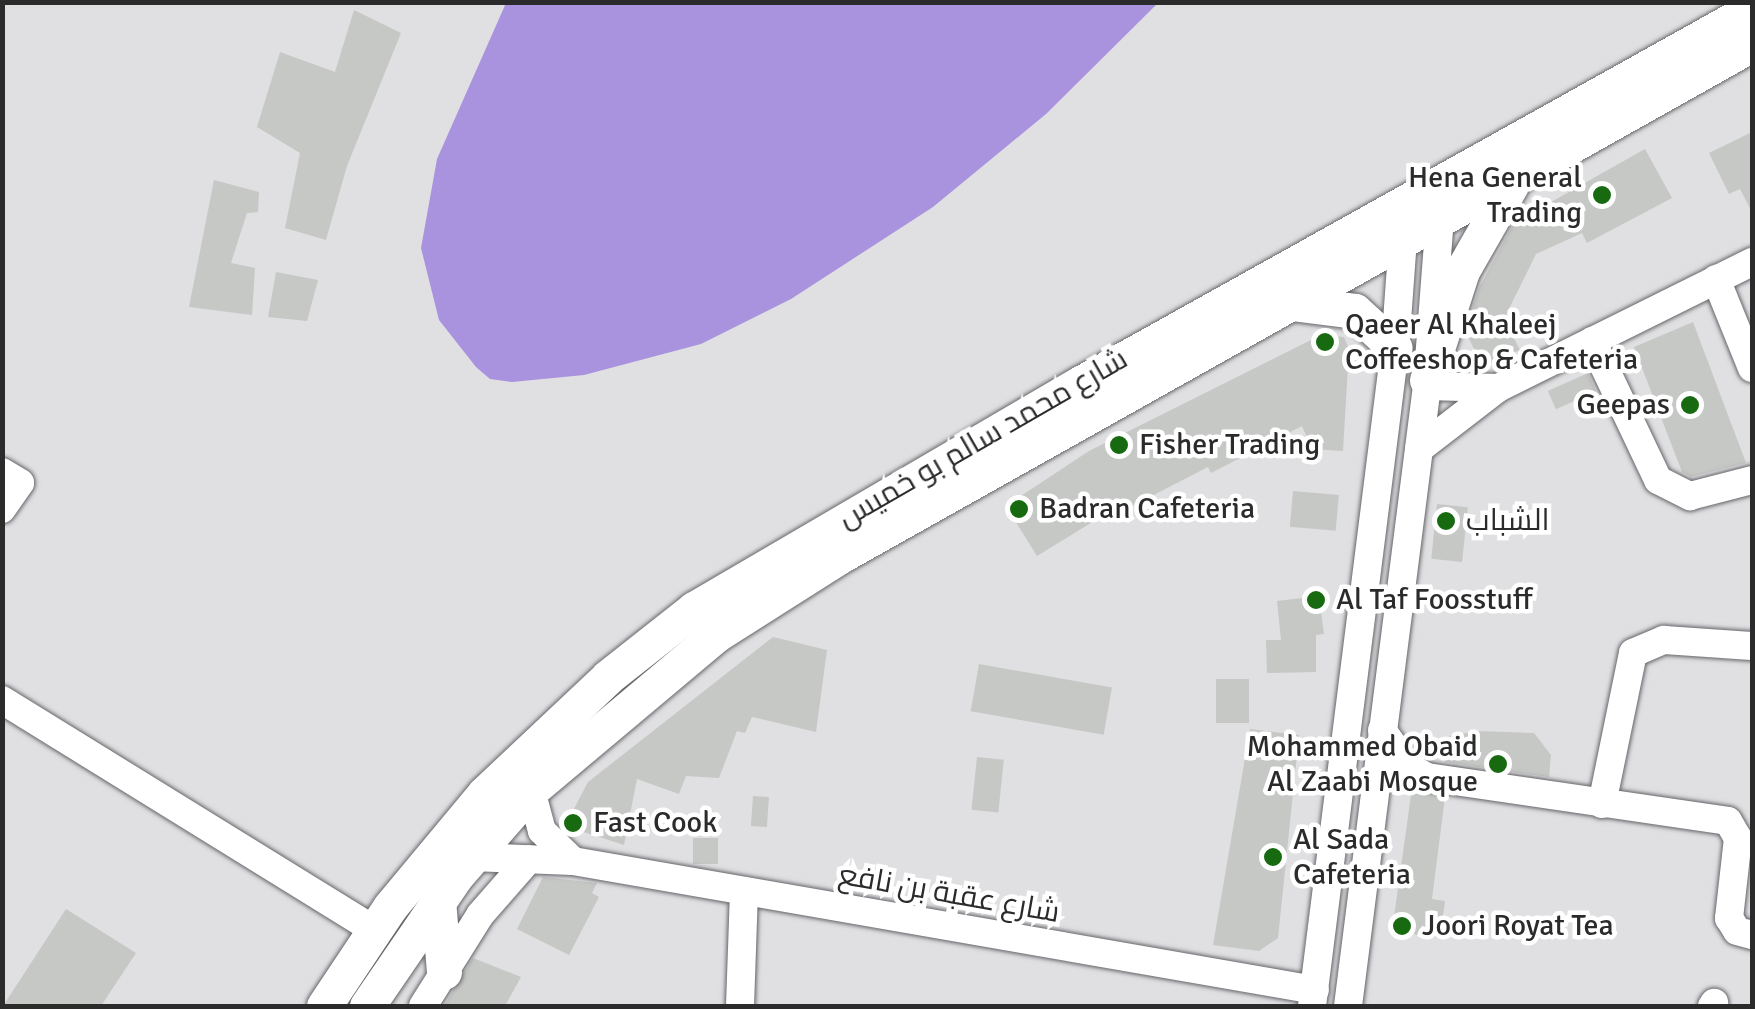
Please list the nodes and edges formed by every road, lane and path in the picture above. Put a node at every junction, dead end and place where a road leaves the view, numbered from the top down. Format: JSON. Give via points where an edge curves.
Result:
{"nodes":[{"id":1,"x":1752,"y":9,"type":"edge"},
{"id":2,"x":1752,"y":44,"type":"edge"},
{"id":3,"x":1512,"y":183,"type":"junction"},
{"id":4,"x":1441,"y":203,"type":"junction"},
{"id":5,"x":1406,"y":204,"type":"junction"},
{"id":6,"x":1402,"y":242,"type":"junction"},
{"id":7,"x":1752,"y":262,"type":"edge"},
{"id":8,"x":1716,"y":279,"type":"junction"},
{"id":9,"x":1298,"y":304,"type":"junction"},
{"id":10,"x":1592,"y":341,"type":"junction"},
{"id":11,"x":1395,"y":348,"type":"junction"},
{"id":12,"x":1752,"y":368,"type":"edge"},
{"id":13,"x":1427,"y":383,"type":"junction"},
{"id":14,"x":1498,"y":388,"type":"junction"},
{"id":15,"x":1419,"y":449,"type":"junction"},
{"id":16,"x":2,"y":472,"type":"edge"},
{"id":17,"x":1752,"y":480,"type":"edge"},
{"id":18,"x":2,"y":510,"type":"edge"},
{"id":19,"x":1752,"y":646,"type":"edge"},
{"id":20,"x":2,"y":700,"type":"edge"},
{"id":21,"x":1382,"y":730,"type":"junction"},
{"id":22,"x":532,"y":790,"type":"junction"},
{"id":23,"x":1602,"y":804,"type":"junction"},
{"id":24,"x":472,"y":857,"type":"junction"},
{"id":25,"x":528,"y":859,"type":"junction"},
{"id":26,"x":573,"y":860,"type":"junction"},
{"id":27,"x":744,"y":890,"type":"junction"},
{"id":28,"x":438,"y":900,"type":"junction"},
{"id":29,"x":374,"y":930,"type":"junction"},
{"id":30,"x":1752,"y":936,"type":"edge"},
{"id":31,"x":444,"y":972,"type":"junction"},
{"id":32,"x":1314,"y":998,"type":"edge"},
{"id":33,"x":1355,"y":1005,"type":"edge"},
{"id":34,"x":324,"y":1006,"type":"edge"},
{"id":35,"x":366,"y":1006,"type":"edge"},
{"id":36,"x":423,"y":1006,"type":"edge"},
{"id":37,"x":740,"y":1006,"type":"edge"}],
"edges":[{"from":1,"to":4,"type":"main road","name":"شارع محمد سالم بو خميس"},
{"from":2,"to":3,"type":"main road","name":"شارع محمد سالم بو خميس"},
{"from":3,"to":4,"type":"main road","name":"شارع محمد سالم بو خميس"},
{"from":3,"to":13,"type":"main road","via":[[1462,271]]},
{"from":4,"to":5,"type":"main road","name":"شارع محمد سالم بو خميس"},
{"from":4,"to":6,"type":"main road","name":"شارع محمد سالم بو خميس"},
{"from":4,"to":13,"type":"street"},
{"from":5,"to":6,"type":"street"},
{"from":5,"to":29,"type":"main road","name":"شارع محمد سالم بو خميس","via":[[1081,382],[694,609],[535,742],[460,820]]},
{"from":6,"to":9,"type":"main road","name":"شارع محمد سالم بو خميس"},
{"from":6,"to":11,"type":"street"},
{"from":7,"to":8,"type":"street"},
{"from":8,"to":10,"type":"street"},
{"from":8,"to":12,"type":"street"},
{"from":9,"to":11,"type":"main road","via":[[1355,311]]},
{"from":9,"to":22,"type":"main road","name":"شارع محمد سالم بو خميس","via":[[840,556],[742,618]]},
{"from":10,"to":14,"type":"street"},
{"from":10,"to":17,"type":"street","via":[[1658,480],[1690,496]]},
{"from":11,"to":32,"type":"street"},
{"from":13,"to":14,"type":"street"},
{"from":13,"to":15,"type":"street"},
{"from":14,"to":15,"type":"street"},
{"from":15,"to":21,"type":"street"},
{"from":16,"to":18,"type":"street","via":[[20,483]]},
{"from":19,"to":23,"type":"street","via":[[1664,640],[1634,653]]},
{"from":20,"to":29,"type":"street"},
{"from":21,"to":23,"type":"street","via":[[1401,758],[1427,777]]},
{"from":21,"to":33,"type":"street"},
{"from":22,"to":24,"type":"main road","name":"شارع محمد سالم بو خميس"},
{"from":22,"to":26,"type":"street","via":[[542,831]]},
{"from":23,"to":30,"type":"street","via":[[1734,825],[1729,918],[1737,931]]},
{"from":24,"to":25,"type":"street","name":"شارع عقبة بن نافع"},
{"from":24,"to":28,"type":"main road","name":"شارع محمد سالم بو خميس"},
{"from":25,"to":26,"type":"street","name":"شارع عقبة بن نافع"},
{"from":25,"to":31,"type":"street","via":[[480,914]]},
{"from":26,"to":27,"type":"street","name":"شارع عقبة بن نافع"},
{"from":27,"to":32,"type":"street","name":"شارع عقبة بن نافع"},
{"from":27,"to":37,"type":"street"},
{"from":28,"to":31,"type":"main road"},
{"from":28,"to":35,"type":"main road","name":"شارع محمد سالم بو خميس"},
{"from":29,"to":34,"type":"main road","name":"شارع محمد سالم بو خميس"},
{"from":31,"to":36,"type":"street"}]}
